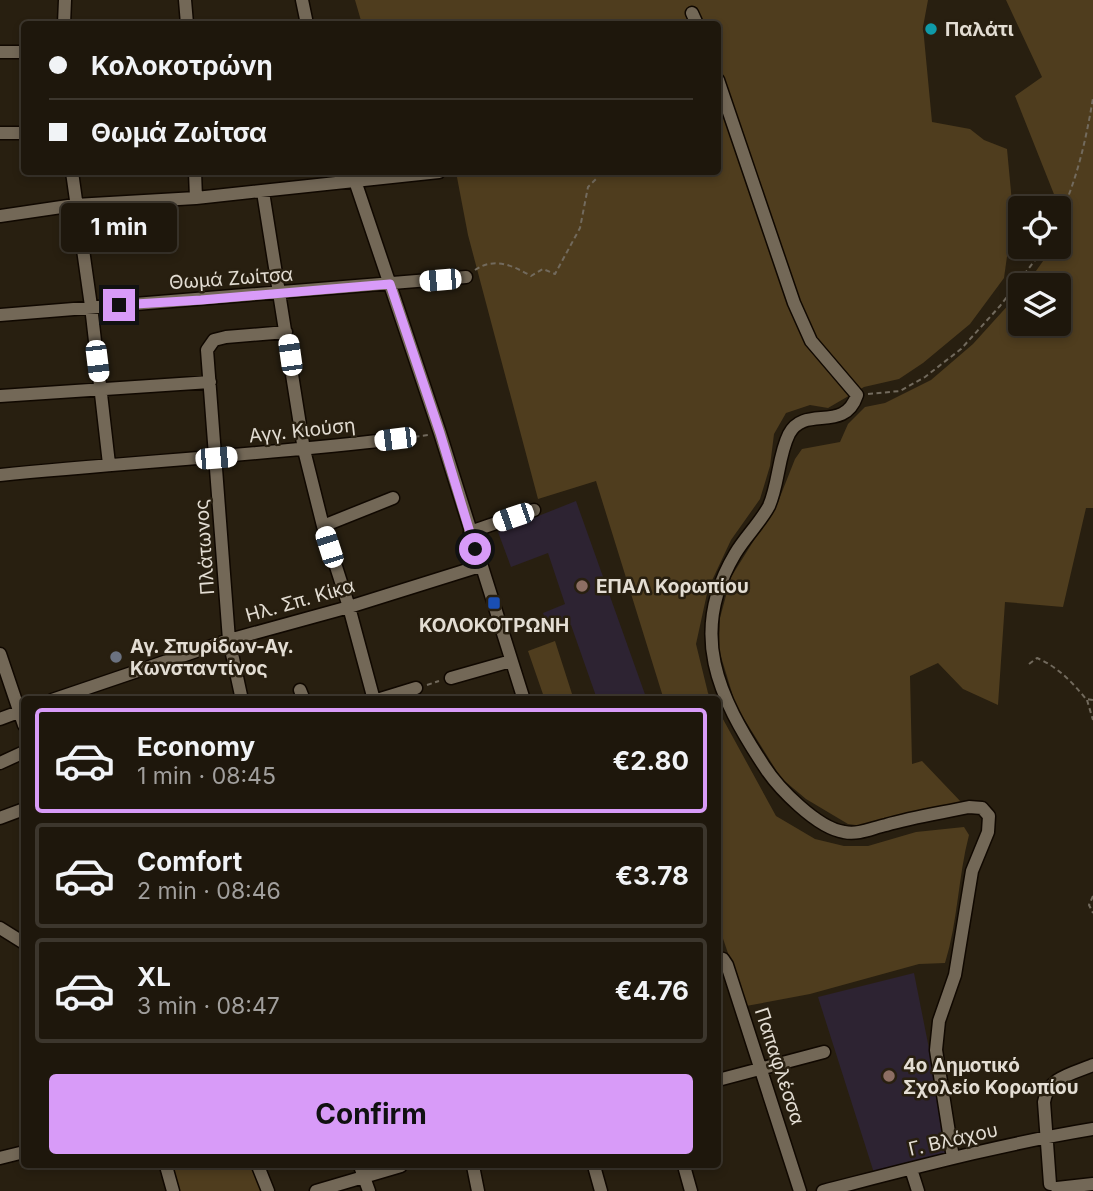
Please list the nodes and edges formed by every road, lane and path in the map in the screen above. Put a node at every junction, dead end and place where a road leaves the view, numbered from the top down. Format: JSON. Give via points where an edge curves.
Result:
{"nodes":[{"id":1,"x":65,"y":0,"type":"edge"},
{"id":2,"x":185,"y":0,"type":"edge"},
{"id":3,"x":302,"y":0,"type":"edge"},
{"id":4,"x":64,"y":21,"type":"edge"},
{"id":5,"x":187,"y":21,"type":"edge"},
{"id":6,"x":306,"y":21,"type":"edge"},
{"id":7,"x":0,"y":52,"type":"edge"},
{"id":8,"x":21,"y":52,"type":"edge"},
{"id":9,"x":721,"y":89,"type":"edge"},
{"id":10,"x":1093,"y":98,"type":"edge"},
{"id":11,"x":0,"y":133,"type":"edge"},
{"id":12,"x":21,"y":133,"type":"edge"},
{"id":13,"x":72,"y":175,"type":"edge"},
{"id":14,"x":195,"y":175,"type":"edge"},
{"id":15,"x":375,"y":175,"type":"edge"},
{"id":16,"x":598,"y":175,"type":"edge"},
{"id":17,"x":354,"y":176,"type":"edge"},
{"id":18,"x":262,"y":192,"type":"junction"},
{"id":19,"x":1069,"y":196,"type":"edge"},
{"id":20,"x":196,"y":198,"type":"junction"},
{"id":21,"x":75,"y":205,"type":"junction"},
{"id":22,"x":0,"y":216,"type":"edge"},
{"id":23,"x":1036,"y":259,"type":"edge"},
{"id":24,"x":466,"y":277,"type":"joint"},
{"id":25,"x":390,"y":284,"type":"junction"},
{"id":26,"x":279,"y":294,"type":"junction"},
{"id":27,"x":91,"y":306,"type":"junction"},
{"id":28,"x":0,"y":315,"type":"edge"},
{"id":29,"x":286,"y":332,"type":"junction"},
{"id":30,"x":210,"y":382,"type":"junction"},
{"id":31,"x":101,"y":389,"type":"junction"},
{"id":32,"x":0,"y":396,"type":"edge"},
{"id":33,"x":857,"y":396,"type":"junction"},
{"id":34,"x":440,"y":433,"type":"junction"},
{"id":35,"x":395,"y":439,"type":"joint"},
{"id":36,"x":304,"y":450,"type":"junction"},
{"id":37,"x":216,"y":458,"type":"junction"},
{"id":38,"x":109,"y":464,"type":"junction"},
{"id":39,"x":0,"y":475,"type":"edge"},
{"id":40,"x":393,"y":498,"type":"dead end"},
{"id":41,"x":534,"y":510,"type":"dead end"},
{"id":42,"x":323,"y":526,"type":"junction"},
{"id":43,"x":470,"y":532,"type":"junction"},
{"id":44,"x":480,"y":566,"type":"junction"},
{"id":45,"x":349,"y":607,"type":"junction"},
{"id":46,"x":229,"y":640,"type":"junction"},
{"id":47,"x":0,"y":654,"type":"edge"},
{"id":48,"x":511,"y":661,"type":"junction"},
{"id":49,"x":1029,"y":664,"type":"dead end"},
{"id":50,"x":451,"y":678,"type":"joint"},
{"id":51,"x":416,"y":688,"type":"joint"},
{"id":52,"x":64,"y":696,"type":"edge"},
{"id":53,"x":241,"y":696,"type":"edge"},
{"id":54,"x":374,"y":696,"type":"edge"},
{"id":55,"x":389,"y":696,"type":"edge"},
{"id":56,"x":523,"y":696,"type":"edge"},
{"id":57,"x":1086,"y":699,"type":"junction"},
{"id":58,"x":1093,"y":700,"type":"edge"},
{"id":59,"x":21,"y":708,"type":"edge"},
{"id":60,"x":21,"y":711,"type":"edge"},
{"id":61,"x":0,"y":719,"type":"edge"},
{"id":62,"x":1093,"y":720,"type":"edge"},
{"id":63,"x":21,"y":753,"type":"edge"},
{"id":64,"x":0,"y":763,"type":"edge"},
{"id":65,"x":21,"y":810,"type":"edge"},
{"id":66,"x":0,"y":818,"type":"edge"},
{"id":67,"x":1093,"y":896,"type":"edge"},
{"id":68,"x":1093,"y":913,"type":"edge"},
{"id":69,"x":0,"y":928,"type":"edge"},
{"id":70,"x":21,"y":941,"type":"edge"},
{"id":71,"x":721,"y":958,"type":"edge"},
{"id":72,"x":824,"y":1052,"type":"dead end"},
{"id":73,"x":1093,"y":1065,"type":"edge"},
{"id":74,"x":760,"y":1069,"type":"junction"},
{"id":75,"x":721,"y":1079,"type":"edge"},
{"id":76,"x":1093,"y":1129,"type":"edge"},
{"id":77,"x":1045,"y":1137,"type":"junction"},
{"id":78,"x":21,"y":1153,"type":"edge"},
{"id":79,"x":0,"y":1158,"type":"edge"},
{"id":80,"x":953,"y":1158,"type":"junction"},
{"id":81,"x":167,"y":1168,"type":"edge"},
{"id":82,"x":259,"y":1168,"type":"edge"},
{"id":83,"x":385,"y":1168,"type":"edge"},
{"id":84,"x":473,"y":1168,"type":"edge"},
{"id":85,"x":595,"y":1168,"type":"edge"},
{"id":86,"x":685,"y":1168,"type":"edge"},
{"id":87,"x":911,"y":1169,"type":"junction"},
{"id":88,"x":362,"y":1171,"type":"edge"},
{"id":89,"x":1093,"y":1184,"type":"edge"},
{"id":90,"x":173,"y":1191,"type":"edge"},
{"id":91,"x":268,"y":1191,"type":"edge"},
{"id":92,"x":316,"y":1191,"type":"edge"},
{"id":93,"x":369,"y":1191,"type":"edge"},
{"id":94,"x":478,"y":1191,"type":"edge"},
{"id":95,"x":601,"y":1191,"type":"edge"},
{"id":96,"x":691,"y":1191,"type":"edge"},
{"id":97,"x":800,"y":1191,"type":"edge"},
{"id":98,"x":823,"y":1191,"type":"edge"},
{"id":99,"x":918,"y":1191,"type":"edge"}],
"edges":[{"from":1,"to":4,"type":"street"},
{"from":2,"to":5,"type":"street"},
{"from":3,"to":6,"type":"street"},
{"from":7,"to":8,"type":"street"},
{"from":9,"to":33,"type":"street","via":[[805,328]]},
{"from":10,"to":19,"type":"path","via":[[1086,145]]},
{"from":11,"to":12,"type":"street"},
{"from":13,"to":21,"type":"street"},
{"from":14,"to":20,"type":"street"},
{"from":15,"to":17,"type":"street"},
{"from":16,"to":24,"type":"path","via":[[588,187],[580,228],[555,274],[544,269],[531,276],[492,262]]},
{"from":17,"to":18,"type":"street"},
{"from":17,"to":25,"type":"street"},
{"from":18,"to":20,"type":"street"},
{"from":18,"to":26,"type":"street"},
{"from":20,"to":21,"type":"street"},
{"from":21,"to":22,"type":"street"},
{"from":21,"to":27,"type":"street"},
{"from":23,"to":33,"type":"path","via":[[1000,306],[925,377],[900,391]]},
{"from":24,"to":25,"type":"street","name":"Θωμά Ζωίτσα"},
{"from":25,"to":26,"type":"street","name":"Θωμά Ζωίτσα"},
{"from":25,"to":34,"type":"street"},
{"from":26,"to":27,"type":"street","name":"Θωμά Ζωίτσα"},
{"from":26,"to":29,"type":"street"},
{"from":27,"to":28,"type":"street","name":"Θωμά Ζωίτσα"},
{"from":27,"to":31,"type":"street"},
{"from":29,"to":30,"type":"street","name":"Πλάτωνος","via":[[214,340],[207,350]]},
{"from":29,"to":36,"type":"street"},
{"from":30,"to":31,"type":"street"},
{"from":30,"to":37,"type":"street","name":"Πλάτωνος"},
{"from":31,"to":32,"type":"street"},
{"from":31,"to":38,"type":"street"},
{"from":33,"to":80,"type":"street","via":[[839,417],[804,420],[789,434],[768,506],[734,555],[720,587],[710,643],[714,670],[766,770],[797,805],[830,826],[843,832],[866,831],[969,807],[982,807],[989,816],[988,832],[972,871],[955,975],[939,1021],[936,1051]]},
{"from":34,"to":35,"type":"path"},
{"from":34,"to":43,"type":"street"},
{"from":35,"to":36,"type":"street","name":"Αγγ. Κιούση"},
{"from":36,"to":37,"type":"street","name":"Αγγ. Κιούση"},
{"from":36,"to":42,"type":"street"},
{"from":37,"to":38,"type":"street","name":"Αγγ. Κιούση"},
{"from":37,"to":46,"type":"street","name":"Πλάτωνος"},
{"from":38,"to":39,"type":"street","name":"Αγγ. Κιούση"},
{"from":40,"to":42,"type":"street"},
{"from":41,"to":43,"type":"street"},
{"from":42,"to":45,"type":"street"},
{"from":43,"to":44,"type":"street"},
{"from":44,"to":45,"type":"street","name":"Ηλ. Σπ. Κίκα"},
{"from":44,"to":48,"type":"street"},
{"from":45,"to":46,"type":"street","name":"Ηλ. Σπ. Κίκα"},
{"from":45,"to":54,"type":"street"},
{"from":46,"to":52,"type":"street","name":"Ηλ. Σπ. Κίκα"},
{"from":46,"to":53,"type":"street","name":"Πλάτωνος"},
{"from":47,"to":59,"type":"street"},
{"from":48,"to":50,"type":"street"},
{"from":48,"to":56,"type":"street"},
{"from":49,"to":57,"type":"path","via":[[1037,659],[1058,670]]},
{"from":50,"to":51,"type":"path"},
{"from":51,"to":55,"type":"street"},
{"from":57,"to":58,"type":"path"},
{"from":57,"to":62,"type":"path"},
{"from":60,"to":61,"type":"street"},
{"from":63,"to":64,"type":"street"},
{"from":65,"to":66,"type":"street"},
{"from":67,"to":68,"type":"path","via":[[1089,905]]},
{"from":69,"to":70,"type":"street"},
{"from":71,"to":74,"type":"street","name":"Παπαφλέσσα"},
{"from":72,"to":74,"type":"street"},
{"from":73,"to":77,"type":"street","via":[[1055,1080],[1045,1092]]},
{"from":74,"to":75,"type":"street"},
{"from":74,"to":97,"type":"street","name":"Παπαφλέσσα"},
{"from":76,"to":77,"type":"street","name":"Γ. Βλάχου"},
{"from":77,"to":80,"type":"street","name":"Γ. Βλάχου"},
{"from":77,"to":89,"type":"street","via":[[1053,1186]]},
{"from":78,"to":79,"type":"street"},
{"from":80,"to":87,"type":"street","name":"Γ. Βλάχου"},
{"from":81,"to":90,"type":"street"},
{"from":82,"to":91,"type":"street"},
{"from":83,"to":88,"type":"street"},
{"from":84,"to":94,"type":"street"},
{"from":85,"to":95,"type":"street"},
{"from":86,"to":96,"type":"street"},
{"from":87,"to":98,"type":"street","name":"Γ. Βλάχου"},
{"from":87,"to":99,"type":"street"},
{"from":88,"to":92,"type":"street"},
{"from":88,"to":93,"type":"street"}]}
